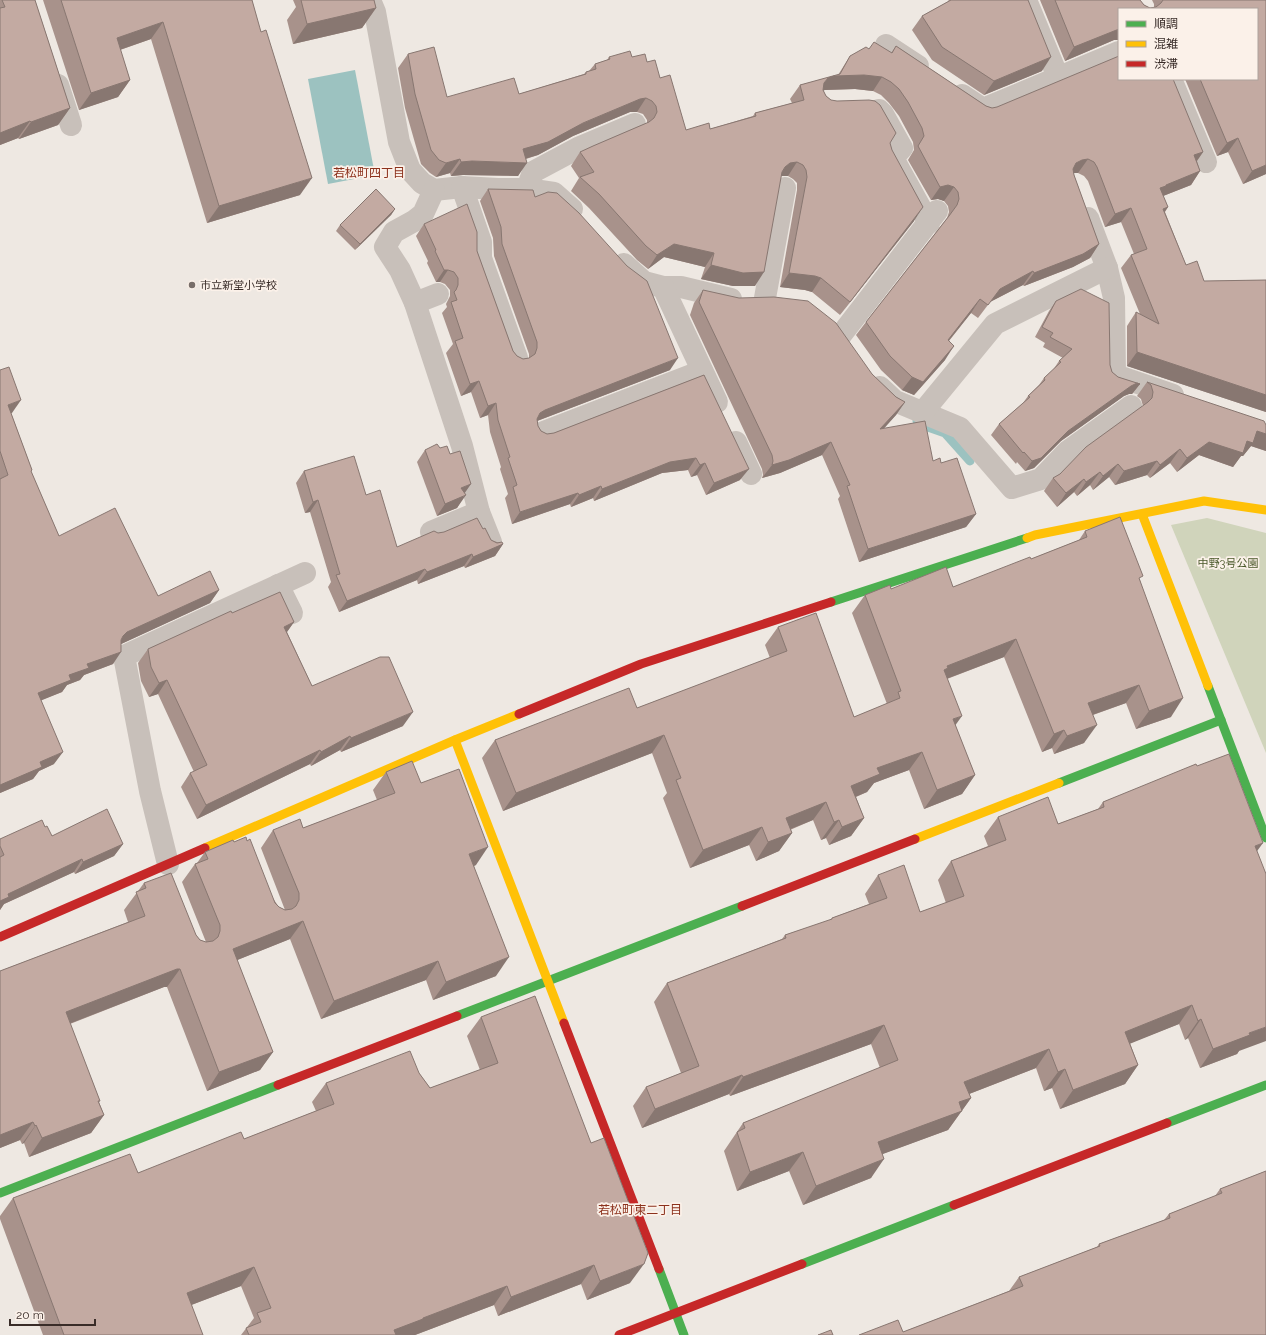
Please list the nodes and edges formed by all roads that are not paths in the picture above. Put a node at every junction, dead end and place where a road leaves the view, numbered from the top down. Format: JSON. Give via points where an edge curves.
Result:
{"nodes":[{"id":1,"x":370,"y":0,"type":"edge"},
{"id":2,"x":1026,"y":0,"type":"edge"},
{"id":3,"x":886,"y":45,"type":"dead end"},
{"id":4,"x":1118,"y":52,"type":"edge"},
{"id":5,"x":52,"y":66,"type":"edge"},
{"id":6,"x":1058,"y":77,"type":"junction"},
{"id":7,"x":1171,"y":80,"type":"edge"},
{"id":8,"x":858,"y":102,"type":"edge"},
{"id":9,"x":70,"y":124,"type":"edge"},
{"id":10,"x":635,"y":124,"type":"dead end"},
{"id":11,"x":1206,"y":162,"type":"dead end"},
{"id":12,"x":462,"y":187,"type":"junction"},
{"id":13,"x":785,"y":188,"type":"dead end"},
{"id":14,"x":527,"y":189,"type":"junction"},
{"id":15,"x":434,"y":190,"type":"junction"},
{"id":16,"x":1081,"y":198,"type":"edge"},
{"id":17,"x":586,"y":222,"type":"edge"},
{"id":18,"x":612,"y":251,"type":"edge"},
{"id":19,"x":1107,"y":268,"type":"junction"},
{"id":20,"x":663,"y":287,"type":"junction"},
{"id":21,"x":438,"y":294,"type":"dead end"},
{"id":22,"x":765,"y":298,"type":"junction"},
{"id":23,"x":788,"y":300,"type":"edge"},
{"id":24,"x":415,"y":302,"type":"junction"},
{"id":25,"x":825,"y":319,"type":"edge"},
{"id":26,"x":841,"y":335,"type":"junction"},
{"id":27,"x":854,"y":354,"type":"edge"},
{"id":28,"x":517,"y":358,"type":"edge"},
{"id":29,"x":702,"y":371,"type":"junction"},
{"id":30,"x":866,"y":372,"type":"edge"},
{"id":31,"x":1190,"y":400,"type":"edge"},
{"id":32,"x":1131,"y":406,"type":"dead end"},
{"id":33,"x":922,"y":413,"type":"junction"},
{"id":34,"x":541,"y":432,"type":"edge"},
{"id":35,"x":751,"y":474,"type":"dead end"},
{"id":36,"x":1266,"y":510,"type":"edge"},
{"id":37,"x":479,"y":512,"type":"junction"},
{"id":38,"x":1142,"y":514,"type":"junction"},
{"id":39,"x":431,"y":532,"type":"edge"},
{"id":40,"x":491,"y":542,"type":"edge"},
{"id":41,"x":305,"y":573,"type":"dead end"},
{"id":42,"x":278,"y":586,"type":"junction"},
{"id":43,"x":292,"y":613,"type":"edge"},
{"id":44,"x":1221,"y":720,"type":"junction"},
{"id":45,"x":454,"y":740,"type":"junction"},
{"id":46,"x":241,"y":832,"type":"junction"},
{"id":47,"x":1266,"y":838,"type":"edge"},
{"id":48,"x":250,"y":853,"type":"edge"},
{"id":49,"x":165,"y":860,"type":"junction"},
{"id":50,"x":0,"y":937,"type":"edge"},
{"id":51,"x":547,"y":981,"type":"junction"},
{"id":52,"x":1266,"y":1085,"type":"edge"},
{"id":53,"x":0,"y":1192,"type":"edge"},
{"id":54,"x":675,"y":1313,"type":"junction"},
{"id":55,"x":619,"y":1335,"type":"edge"},
{"id":56,"x":684,"y":1335,"type":"edge"}],
"edges":[{"from":1,"to":15,"type":"street","via":[[375,12],[399,142],[410,170],[422,183]]},
{"from":2,"to":6,"type":"street"},
{"from":3,"to":6,"type":"street","via":[[983,108]]},
{"from":4,"to":6,"type":"street"},
{"from":5,"to":9,"type":"street"},
{"from":7,"to":11,"type":"street"},
{"from":8,"to":26,"type":"street","via":[[870,103],[884,114],[902,148],[893,158],[933,217]]},
{"from":10,"to":14,"type":"street","via":[[578,148],[534,172]]},
{"from":12,"to":14,"type":"street"},
{"from":12,"to":15,"type":"street"},
{"from":12,"to":28,"type":"street","via":[[482,242],[482,258]]},
{"from":13,"to":22,"type":"street"},
{"from":14,"to":17,"type":"street","via":[[554,193]]},
{"from":15,"to":24,"type":"street","via":[[423,214],[394,232],[385,247],[400,270]]},
{"from":16,"to":19,"type":"street"},
{"from":18,"to":20,"type":"street","via":[[644,282]]},
{"from":19,"to":31,"type":"street","via":[[1114,298],[1115,376]]},
{"from":19,"to":33,"type":"street","via":[[995,324]]},
{"from":20,"to":22,"type":"street","via":[[681,287],[732,299]]},
{"from":20,"to":29,"type":"street"},
{"from":21,"to":24,"type":"street"},
{"from":22,"to":23,"type":"street"},
{"from":24,"to":37,"type":"street","via":[[462,446]]},
{"from":25,"to":26,"type":"street"},
{"from":26,"to":27,"type":"street"},
{"from":29,"to":34,"type":"street"},
{"from":29,"to":35,"type":"street"},
{"from":30,"to":33,"type":"street","via":[[895,401]]},
{"from":32,"to":33,"type":"street","via":[[1068,451],[1041,479],[1012,488],[960,428]]},
{"from":36,"to":38,"type":"street","via":[[1204,501]]},
{"from":37,"to":39,"type":"street"},
{"from":37,"to":40,"type":"street"},
{"from":38,"to":44,"type":"street"},
{"from":38,"to":45,"type":"street","via":[[1035,535],[641,664]]},
{"from":41,"to":42,"type":"street"},
{"from":42,"to":43,"type":"street"},
{"from":42,"to":49,"type":"street","via":[[124,656]]},
{"from":44,"to":47,"type":"street"},
{"from":44,"to":51,"type":"street"},
{"from":45,"to":46,"type":"street"},
{"from":45,"to":51,"type":"street"},
{"from":46,"to":48,"type":"street"},
{"from":46,"to":49,"type":"street"},
{"from":49,"to":50,"type":"street"},
{"from":51,"to":53,"type":"street"},
{"from":51,"to":54,"type":"street"},
{"from":52,"to":54,"type":"street"},
{"from":54,"to":55,"type":"street"},
{"from":54,"to":56,"type":"street"}]}
